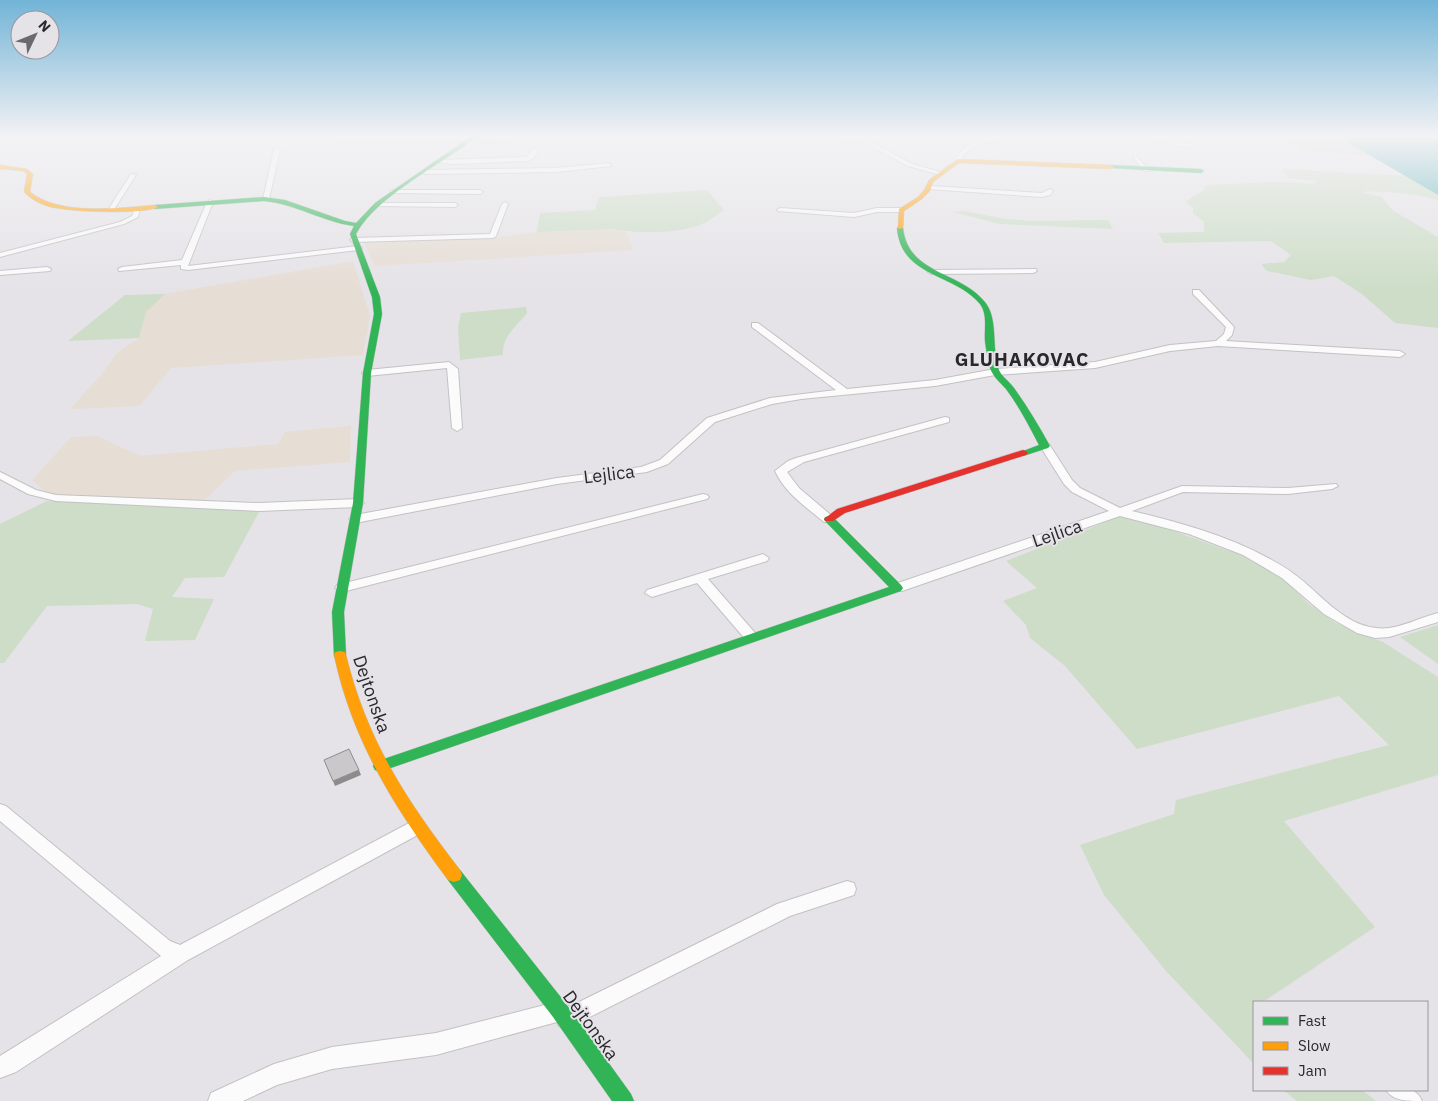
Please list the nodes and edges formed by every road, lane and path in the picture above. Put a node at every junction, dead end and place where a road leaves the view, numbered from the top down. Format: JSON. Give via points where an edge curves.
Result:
{"nodes":[{"id":1,"x":26,"y":186,"type":"edge"},
{"id":2,"x":126,"y":186,"type":"edge"},
{"id":3,"x":269,"y":186,"type":"edge"},
{"id":4,"x":402,"y":186,"type":"edge"},
{"id":5,"x":930,"y":188,"type":"joint"},
{"id":6,"x":392,"y":192,"type":"junction"},
{"id":7,"x":480,"y":192,"type":"dead end"},
{"id":8,"x":1050,"y":192,"type":"dead end"},
{"id":9,"x":266,"y":199,"type":"junction"},
{"id":10,"x":210,"y":202,"type":"junction"},
{"id":11,"x":505,"y":204,"type":"dead end"},
{"id":12,"x":377,"y":205,"type":"junction"},
{"id":13,"x":455,"y":205,"type":"dead end"},
{"id":14,"x":137,"y":208,"type":"junction"},
{"id":15,"x":112,"y":210,"type":"junction"},
{"id":16,"x":780,"y":210,"type":"dead end"},
{"id":17,"x":901,"y":210,"type":"junction"},
{"id":18,"x":357,"y":224,"type":"junction"},
{"id":19,"x":356,"y":244,"type":"junction"},
{"id":20,"x":0,"y":255,"type":"edge"},
{"id":21,"x":185,"y":262,"type":"junction"},
{"id":22,"x":47,"y":269,"type":"dead end"},
{"id":23,"x":122,"y":269,"type":"dead end"},
{"id":24,"x":1033,"y":271,"type":"dead end"},
{"id":25,"x":932,"y":272,"type":"junction"},
{"id":26,"x":0,"y":273,"type":"edge"},
{"id":27,"x":1196,"y":292,"type":"dead end"},
{"id":28,"x":755,"y":325,"type":"dead end"},
{"id":29,"x":1218,"y":343,"type":"junction"},
{"id":30,"x":1400,"y":354,"type":"dead end"},
{"id":31,"x":995,"y":372,"type":"junction"},
{"id":32,"x":367,"y":373,"type":"junction"},
{"id":33,"x":845,"y":392,"type":"junction"},
{"id":34,"x":945,"y":420,"type":"dead end"},
{"id":35,"x":457,"y":428,"type":"dead end"},
{"id":36,"x":1044,"y":446,"type":"junction"},
{"id":37,"x":0,"y":476,"type":"edge"},
{"id":38,"x":1332,"y":486,"type":"dead end"},
{"id":39,"x":703,"y":497,"type":"dead end"},
{"id":40,"x":358,"y":503,"type":"junction"},
{"id":41,"x":1119,"y":512,"type":"junction"},
{"id":42,"x":355,"y":518,"type":"junction"},
{"id":43,"x":828,"y":520,"type":"junction"},
{"id":44,"x":763,"y":558,"type":"dead end"},
{"id":45,"x":700,"y":578,"type":"junction"},
{"id":46,"x":342,"y":588,"type":"junction"},
{"id":47,"x":897,"y":588,"type":"junction"},
{"id":48,"x":652,"y":593,"type":"dead end"},
{"id":49,"x":1438,"y":617,"type":"edge"},
{"id":50,"x":751,"y":637,"type":"junction"},
{"id":51,"x":380,"y":766,"type":"junction"},
{"id":52,"x":0,"y":812,"type":"edge"},
{"id":53,"x":417,"y":827,"type":"junction"},
{"id":54,"x":847,"y":889,"type":"dead end"},
{"id":55,"x":181,"y":954,"type":"junction"},
{"id":56,"x":563,"y":1015,"type":"junction"},
{"id":57,"x":0,"y":1067,"type":"edge"},
{"id":58,"x":1398,"y":1091,"type":"edge"},
{"id":59,"x":219,"y":1101,"type":"edge"},
{"id":60,"x":624,"y":1101,"type":"edge"},
{"id":61,"x":1411,"y":1101,"type":"edge"}],
"edges":[{"from":1,"to":15,"type":"street","via":[[28,193],[40,200],[69,208]]},
{"from":2,"to":15,"type":"street"},
{"from":3,"to":9,"type":"street"},
{"from":4,"to":6,"type":"street"},
{"from":5,"to":8,"type":"street","via":[[1042,195]]},
{"from":5,"to":17,"type":"street"},
{"from":6,"to":7,"type":"street"},
{"from":6,"to":12,"type":"street"},
{"from":9,"to":10,"type":"street"},
{"from":9,"to":18,"type":"street","via":[[283,201],[344,223]]},
{"from":10,"to":14,"type":"street"},
{"from":10,"to":21,"type":"street"},
{"from":11,"to":19,"type":"street","via":[[493,236]]},
{"from":12,"to":13,"type":"street"},
{"from":12,"to":18,"type":"street"},
{"from":14,"to":15,"type":"street"},
{"from":14,"to":20,"type":"street","via":[[135,216],[122,224]]},
{"from":16,"to":17,"type":"street","via":[[854,215],[877,210]]},
{"from":17,"to":25,"type":"street","via":[[899,235],[910,256]]},
{"from":18,"to":19,"type":"street","via":[[353,234]]},
{"from":19,"to":21,"type":"street","via":[[188,268],[184,266]]},
{"from":19,"to":32,"type":"street","name":"Dejtonska","via":[[376,297],[378,314]]},
{"from":21,"to":23,"type":"street"},
{"from":22,"to":26,"type":"street"},
{"from":24,"to":25,"type":"street"},
{"from":25,"to":31,"type":"street","via":[[968,289],[980,299],[990,318],[989,338]]},
{"from":27,"to":29,"type":"street","via":[[1230,327],[1228,335]]},
{"from":28,"to":33,"type":"street"},
{"from":29,"to":30,"type":"street","name":"Lejlica"},
{"from":29,"to":31,"type":"street","name":"Lejlica","via":[[1170,348],[1095,365]]},
{"from":31,"to":33,"type":"street","name":"Lejlica","via":[[934,383]]},
{"from":31,"to":36,"type":"street","name":"Lejlica","via":[[1034,424]]},
{"from":32,"to":35,"type":"street","via":[[449,365],[453,369]]},
{"from":32,"to":40,"type":"street","name":"Dejtonska"},
{"from":33,"to":42,"type":"street","name":"Lejlica","via":[[788,398],[716,418],[664,462],[643,470],[557,481]]},
{"from":34,"to":43,"type":"street","via":[[800,460],[783,468],[782,475]]},
{"from":36,"to":41,"type":"street","name":"Lejlica","via":[[1076,490]]},
{"from":36,"to":43,"type":"street","via":[[841,511]]},
{"from":37,"to":40,"type":"street","via":[[32,492],[56,498],[260,507]]},
{"from":38,"to":41,"type":"street","via":[[1288,491],[1182,489]]},
{"from":39,"to":46,"type":"street"},
{"from":40,"to":42,"type":"street","name":"Dejtonska"},
{"from":41,"to":47,"type":"street","name":"Lejlica"},
{"from":41,"to":49,"type":"street","via":[[1163,522],[1262,560],[1288,575],[1334,615],[1355,627],[1377,633]]},
{"from":42,"to":46,"type":"street","name":"Dejtonska"},
{"from":43,"to":47,"type":"street"},
{"from":44,"to":45,"type":"street"},
{"from":45,"to":48,"type":"street"},
{"from":45,"to":50,"type":"street"},
{"from":46,"to":51,"type":"street","name":"Dejtonska","via":[[338,642],[344,676]]},
{"from":47,"to":50,"type":"street","name":"Lejlica"},
{"from":50,"to":51,"type":"street","name":"Lejlica"},
{"from":51,"to":53,"type":"street","name":"Dejtonska"},
{"from":52,"to":55,"type":"street","via":[[163,947]]},
{"from":53,"to":55,"type":"street"},
{"from":53,"to":56,"type":"street","name":"Dejtonska"},
{"from":54,"to":56,"type":"street","via":[[784,910]]},
{"from":55,"to":57,"type":"street"},
{"from":56,"to":59,"type":"street","via":[[436,1044],[332,1058],[274,1075]]},
{"from":56,"to":60,"type":"street","name":"Dejtonska"},
{"from":58,"to":61,"type":"street"}]}
